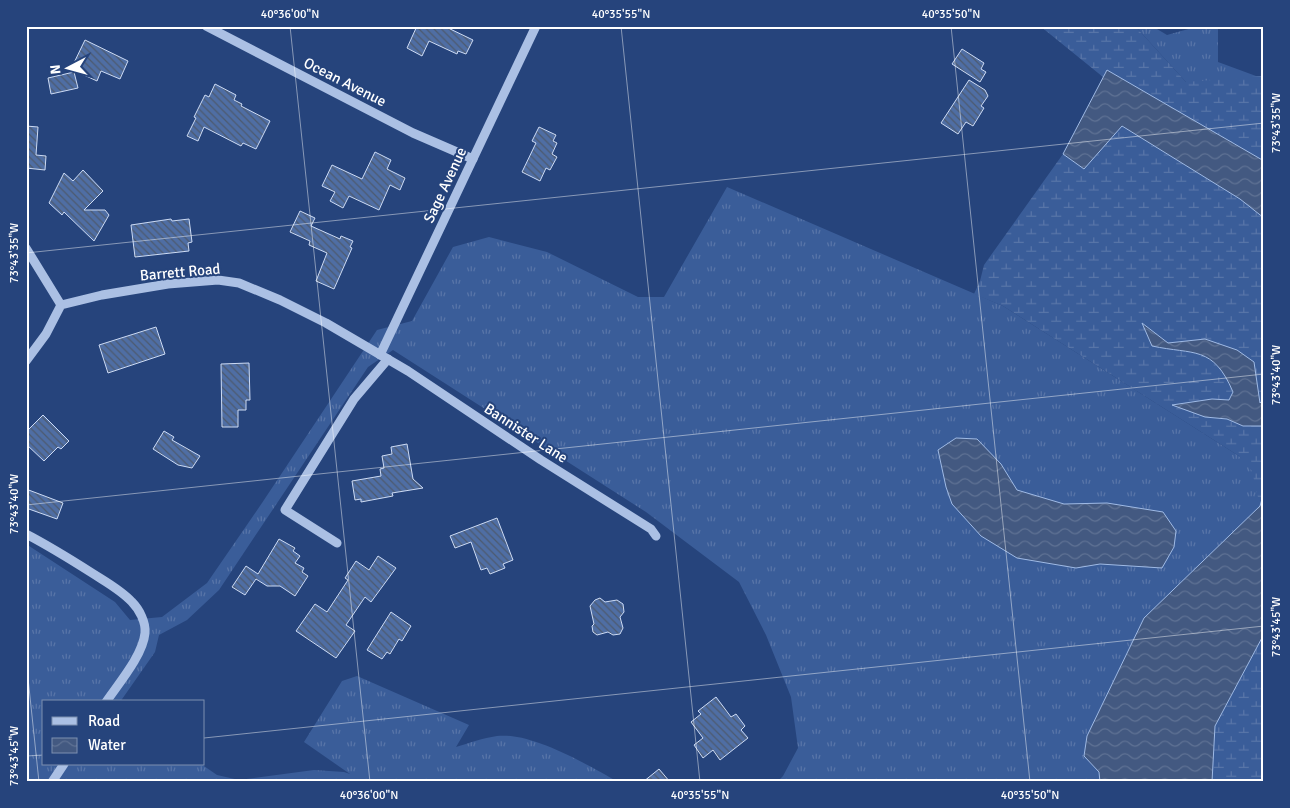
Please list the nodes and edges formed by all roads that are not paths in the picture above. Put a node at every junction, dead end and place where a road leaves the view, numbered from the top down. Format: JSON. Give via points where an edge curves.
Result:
{"nodes":[{"id":1,"x":206,"y":26,"type":"edge"},
{"id":2,"x":536,"y":26,"type":"edge"},
{"id":3,"x":473,"y":159,"type":"junction"},
{"id":4,"x":26,"y":248,"type":"edge"},
{"id":5,"x":61,"y":305,"type":"junction"},
{"id":6,"x":384,"y":357,"type":"junction"},
{"id":7,"x":26,"y":361,"type":"edge"},
{"id":8,"x":26,"y":534,"type":"edge"},
{"id":9,"x":656,"y":536,"type":"dead end"},
{"id":10,"x":337,"y":543,"type":"dead end"},
{"id":11,"x":107,"y":700,"type":"edge"},
{"id":12,"x":63,"y":766,"type":"edge"},
{"id":13,"x":52,"y":782,"type":"edge"}],
"edges":[{"from":1,"to":3,"type":"street","name":"Ocean Avenue","via":[[413,133]]},
{"from":2,"to":3,"type":"street","name":"Sage Avenue"},
{"from":3,"to":6,"type":"street","name":"Sage Avenue"},
{"from":4,"to":5,"type":"street"},
{"from":5,"to":6,"type":"street","name":"Barrett Road","via":[[168,284],[218,280],[239,284],[280,300]]},
{"from":5,"to":7,"type":"street","via":[[46,334]]},
{"from":6,"to":9,"type":"street","name":"Bannister Lane","via":[[651,529]]},
{"from":6,"to":10,"type":"street","name":"Sage Avenue","via":[[285,510]]},
{"from":8,"to":11,"type":"street","via":[[117,589],[141,615],[145,635],[137,656]]},
{"from":12,"to":13,"type":"street"}]}
